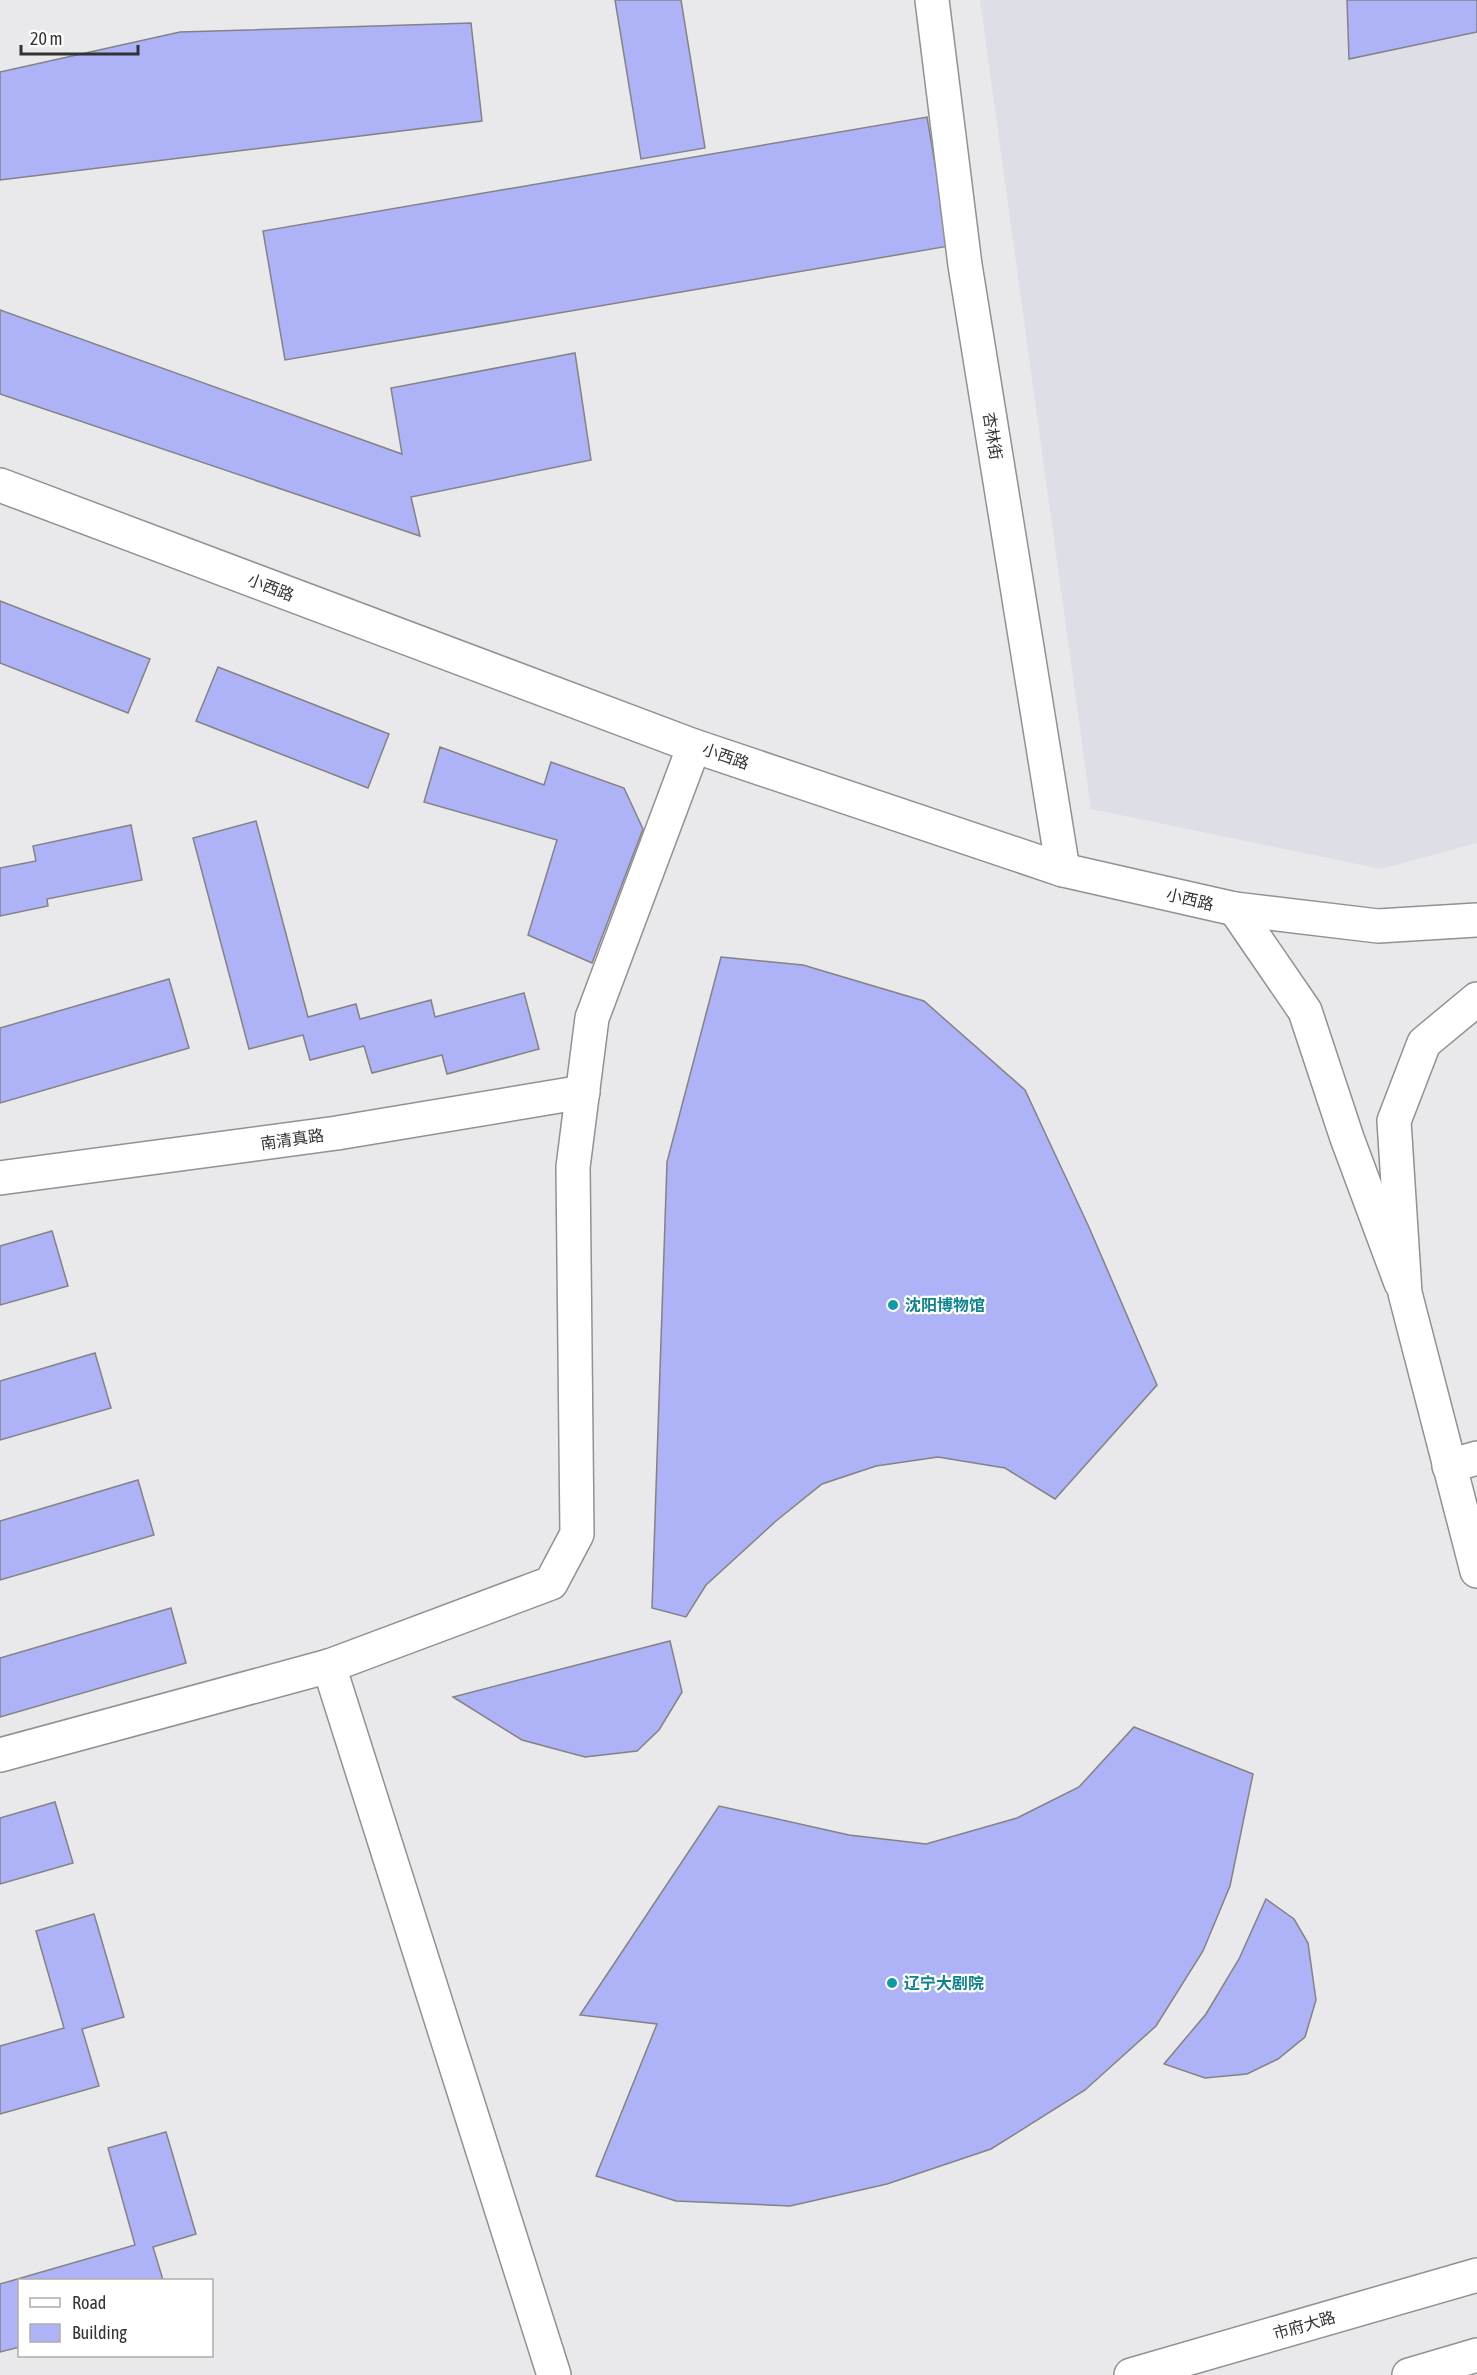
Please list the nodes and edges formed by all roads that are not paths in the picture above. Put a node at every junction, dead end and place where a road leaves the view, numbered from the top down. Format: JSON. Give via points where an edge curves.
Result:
{"nodes":[{"id":1,"x":932,"y":0,"type":"edge"},
{"id":2,"x":0,"y":486,"type":"edge"},
{"id":3,"x":694,"y":746,"type":"junction"},
{"id":4,"x":1063,"y":870,"type":"junction"},
{"id":5,"x":1235,"y":909,"type":"junction"},
{"id":6,"x":1477,"y":920,"type":"edge"},
{"id":7,"x":1477,"y":999,"type":"edge"},
{"id":8,"x":583,"y":1092,"type":"junction"},
{"id":9,"x":0,"y":1178,"type":"edge"},
{"id":10,"x":1405,"y":1293,"type":"junction"},
{"id":11,"x":1463,"y":1462,"type":"edge"},
{"id":12,"x":1477,"y":1571,"type":"edge"},
{"id":13,"x":329,"y":1666,"type":"junction"},
{"id":14,"x":0,"y":1755,"type":"edge"},
{"id":15,"x":1477,"y":2275,"type":"edge"},
{"id":16,"x":1477,"y":2355,"type":"edge"},
{"id":17,"x":554,"y":2375,"type":"edge"},
{"id":18,"x":1131,"y":2375,"type":"edge"},
{"id":19,"x":1409,"y":2375,"type":"edge"}],
"edges":[{"from":1,"to":4,"type":"street","name":"杏林街","via":[[965,265]]},
{"from":2,"to":3,"type":"street","name":"小西路"},
{"from":3,"to":4,"type":"street","name":"小西路"},
{"from":3,"to":8,"type":"street","via":[[592,1018]]},
{"from":4,"to":5,"type":"street","name":"小西路"},
{"from":5,"to":6,"type":"street","name":"小西路","via":[[1378,926]]},
{"from":5,"to":10,"type":"street","via":[[1305,1011]]},
{"from":7,"to":10,"type":"street","via":[[1424,1043],[1395,1121]]},
{"from":8,"to":9,"type":"street","name":"南清真路","via":[[337,1133]]},
{"from":8,"to":13,"type":"street","via":[[573,1167],[577,1534],[551,1583]]},
{"from":10,"to":11,"type":"street"},
{"from":11,"to":12,"type":"street"},
{"from":13,"to":14,"type":"street"},
{"from":13,"to":17,"type":"street"},
{"from":15,"to":18,"type":"street","name":"市府大路"},
{"from":16,"to":19,"type":"street"}]}
